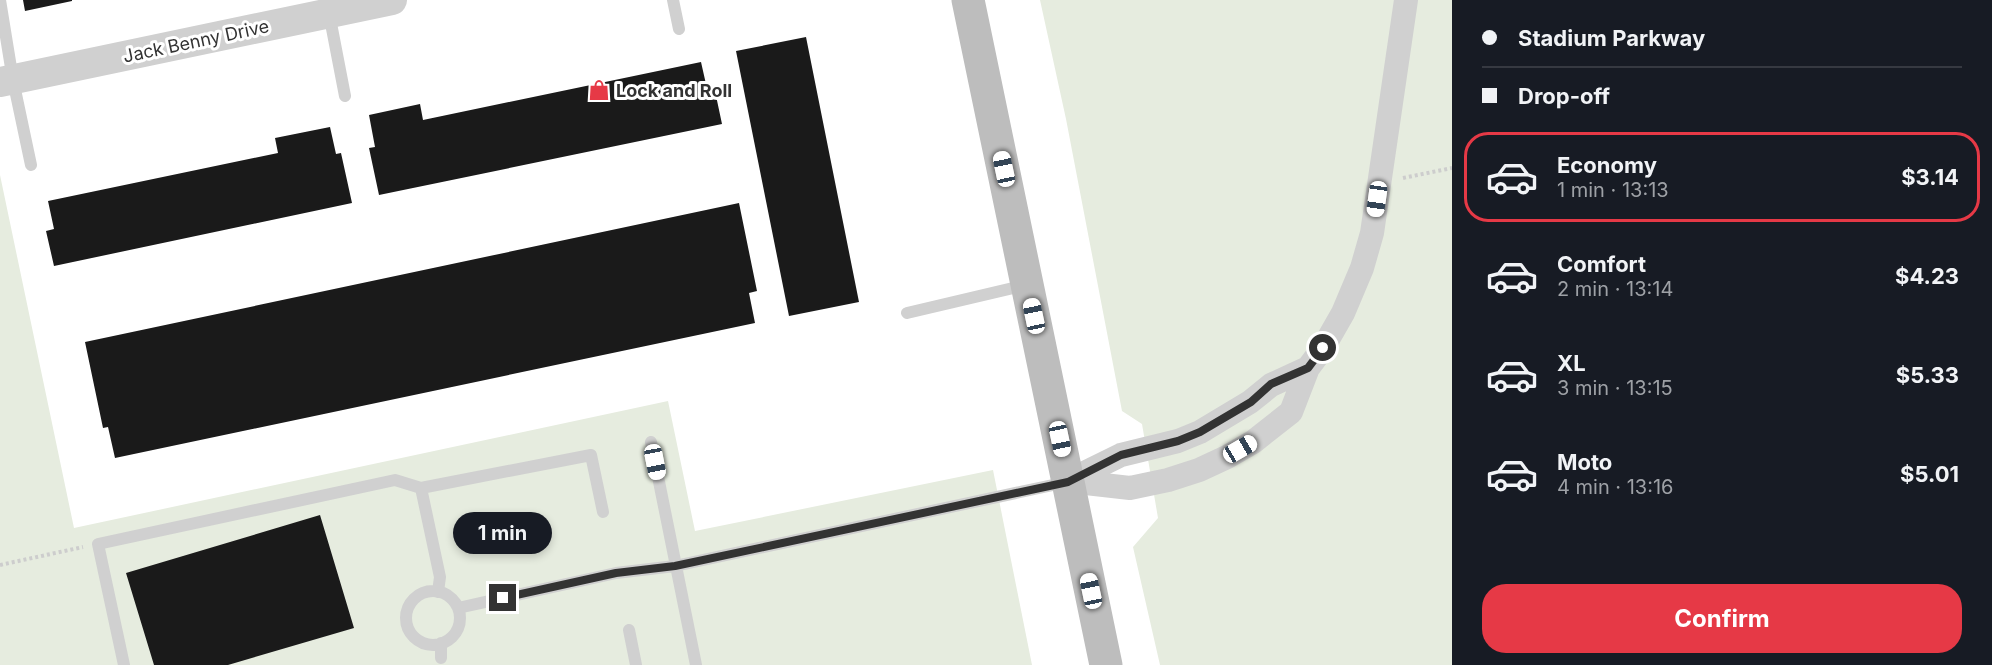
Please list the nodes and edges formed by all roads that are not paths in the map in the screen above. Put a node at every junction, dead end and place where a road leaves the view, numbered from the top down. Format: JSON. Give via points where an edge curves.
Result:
{"nodes":[{"id":1,"x":0,"y":0,"type":"edge"},
{"id":2,"x":392,"y":0,"type":"edge"},
{"id":3,"x":673,"y":0,"type":"edge"},
{"id":4,"x":968,"y":0,"type":"edge"},
{"id":5,"x":1406,"y":0,"type":"edge"},
{"id":6,"x":329,"y":13,"type":"junction"},
{"id":7,"x":679,"y":29,"type":"dead end"},
{"id":8,"x":6,"y":81,"type":"edge"},
{"id":9,"x":345,"y":96,"type":"dead end"},
{"id":10,"x":31,"y":165,"type":"dead end"},
{"id":11,"x":1028,"y":285,"type":"junction"},
{"id":12,"x":907,"y":313,"type":"dead end"},
{"id":13,"x":1308,"y":368,"type":"junction"},
{"id":14,"x":651,"y":442,"type":"dead end"},
{"id":15,"x":1068,"y":482,"type":"junction"},
{"id":16,"x":421,"y":488,"type":"junction"},
{"id":17,"x":603,"y":512,"type":"dead end"},
{"id":18,"x":675,"y":566,"type":"junction"},
{"id":19,"x":438,"y":592,"type":"junction"},
{"id":20,"x":458,"y":608,"type":"junction"},
{"id":21,"x":628,"y":630,"type":"dead end"},
{"id":22,"x":441,"y":643,"type":"junction"},
{"id":23,"x":441,"y":658,"type":"dead end"},
{"id":24,"x":124,"y":665,"type":"edge"},
{"id":25,"x":636,"y":665,"type":"edge"},
{"id":26,"x":696,"y":665,"type":"edge"},
{"id":27,"x":1106,"y":665,"type":"edge"}],
"edges":[{"from":1,"to":8,"type":"lane"},
{"from":2,"to":6,"type":"street","name":"Jack Benny Drive"},
{"from":3,"to":7,"type":"lane"},
{"from":4,"to":11,"type":"main road"},
{"from":5,"to":13,"type":"street","via":[[1372,233],[1343,313]]},
{"from":6,"to":8,"type":"street","name":"Jack Benny Drive"},
{"from":6,"to":9,"type":"lane"},
{"from":8,"to":10,"type":"lane"},
{"from":11,"to":12,"type":"lane"},
{"from":11,"to":15,"type":"main road"},
{"from":13,"to":15,"type":"street","via":[[1271,384],[1251,402],[1200,432],[1121,455]]},
{"from":13,"to":15,"type":"street","via":[[1290,412],[1253,442],[1199,470],[1130,488]]},
{"from":14,"to":18,"type":"lane"},
{"from":15,"to":18,"type":"lane"},
{"from":15,"to":27,"type":"main road"},
{"from":16,"to":17,"type":"lane","via":[[591,455]]},
{"from":16,"to":19,"type":"lane","via":[[440,577]]},
{"from":16,"to":24,"type":"lane","via":[[395,480],[98,544]]},
{"from":18,"to":20,"type":"lane","via":[[616,573]]},
{"from":18,"to":26,"type":"lane"},
{"from":19,"to":20,"type":"lane","via":[[450,597]]},
{"from":19,"to":22,"type":"lane","via":[[424,592],[416,597],[406,620],[419,640]]},
{"from":20,"to":22,"type":"lane","via":[[457,630],[452,638]]},
{"from":21,"to":25,"type":"lane"},
{"from":22,"to":23,"type":"lane"}]}
